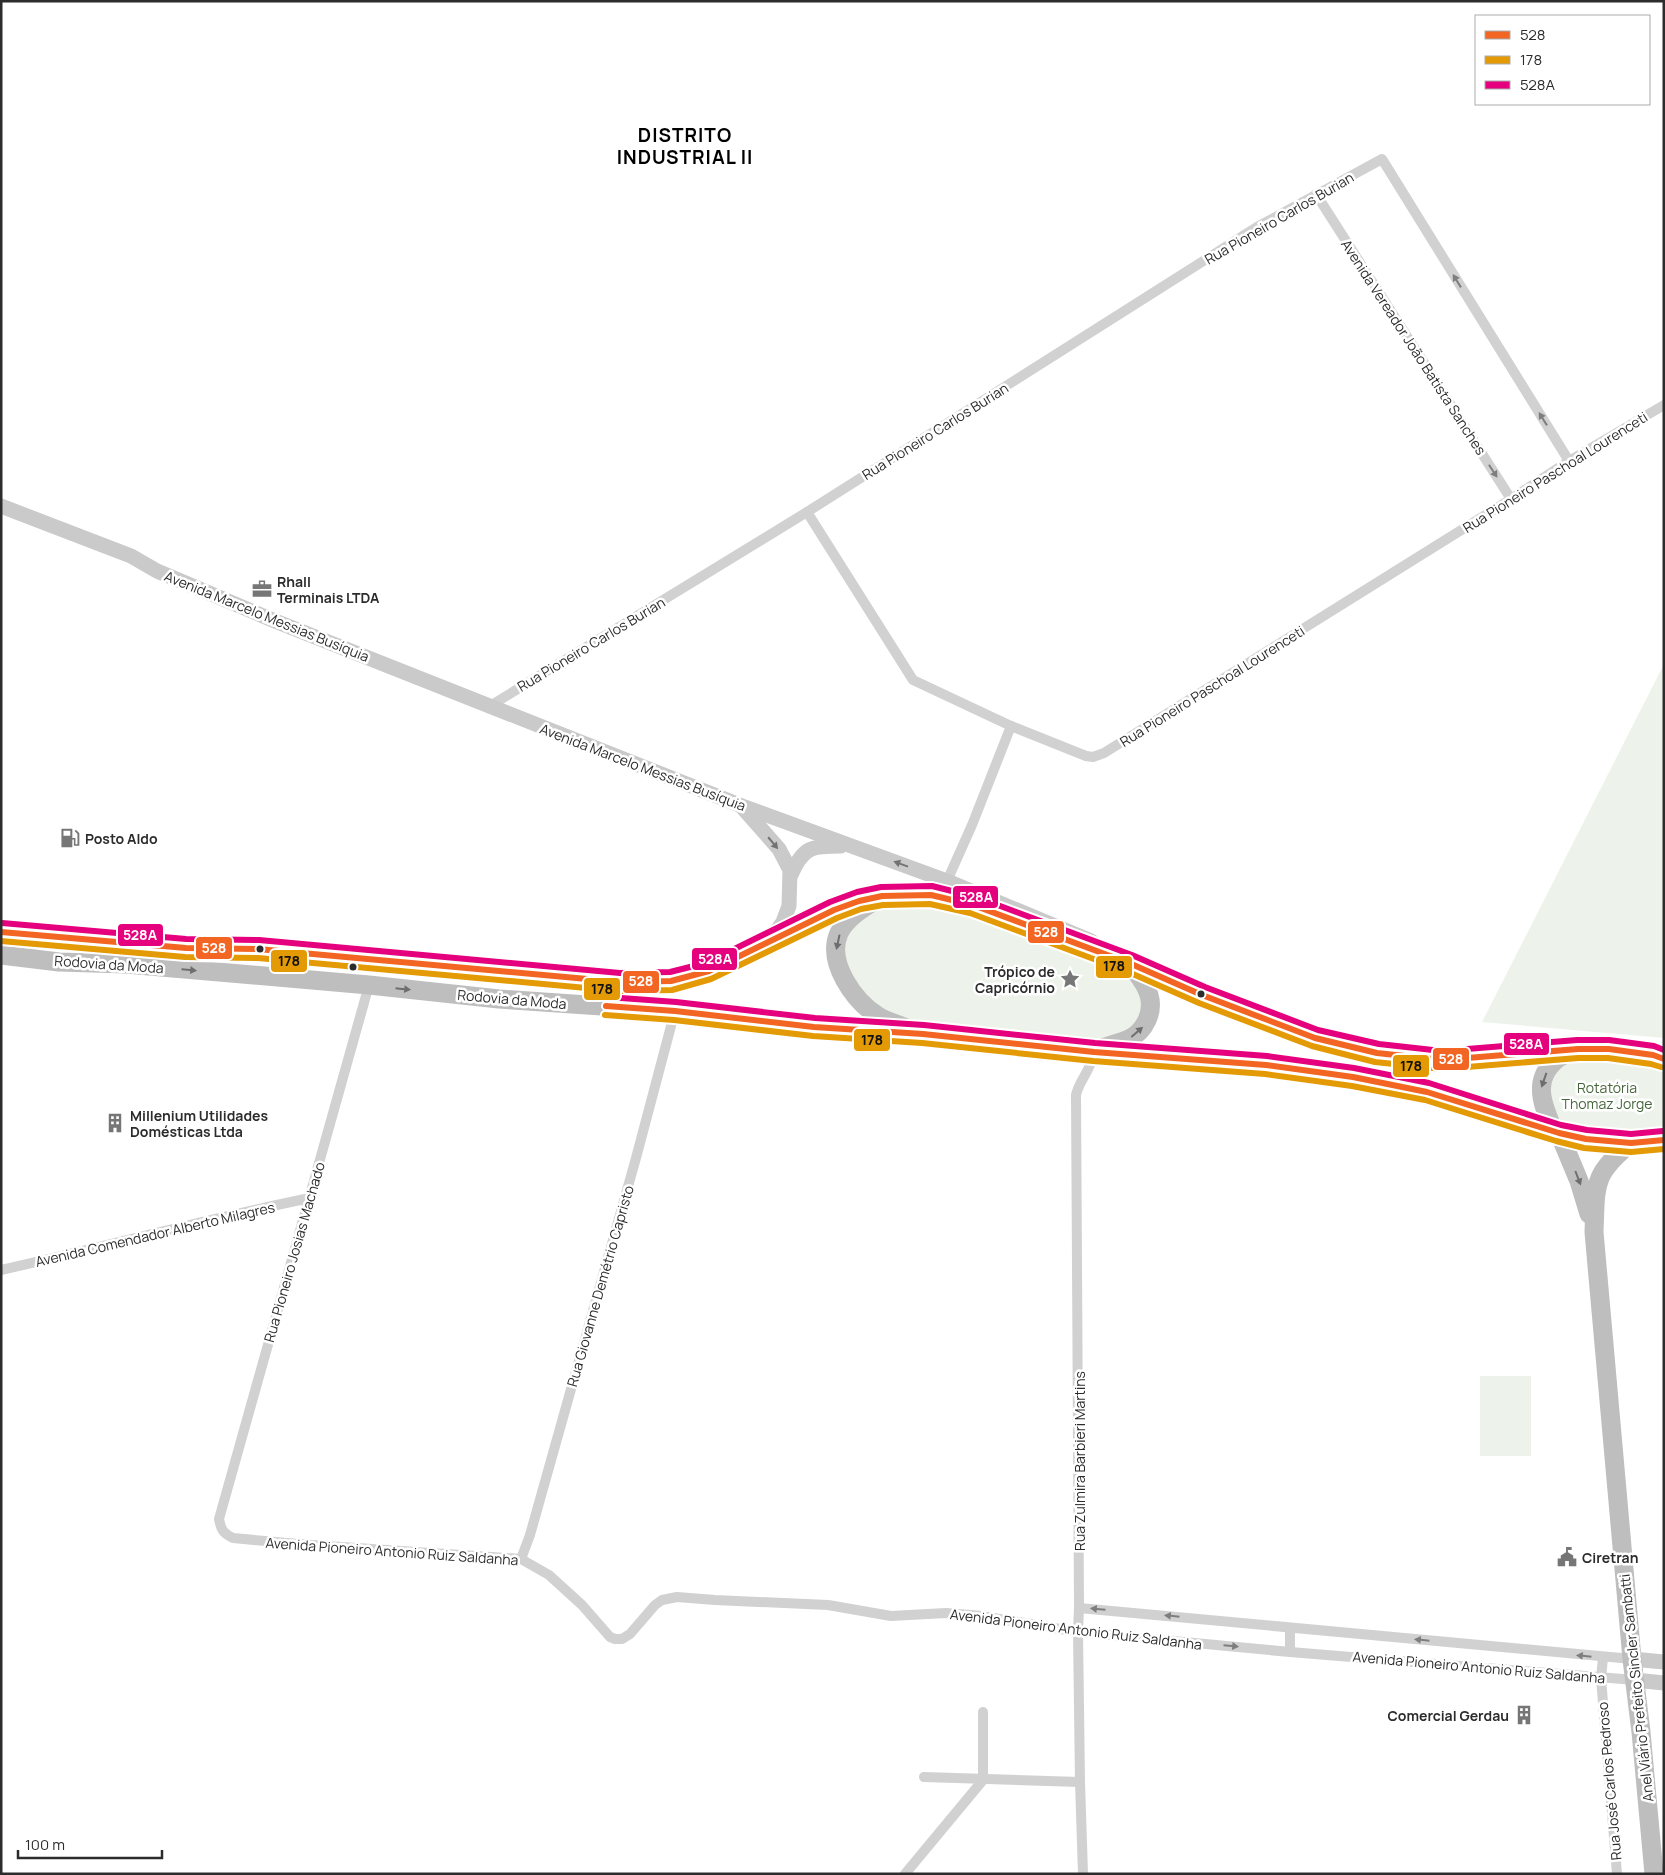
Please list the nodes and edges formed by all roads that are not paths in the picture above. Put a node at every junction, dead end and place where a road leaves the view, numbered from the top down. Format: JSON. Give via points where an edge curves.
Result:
{"nodes":[{"id":1,"x":1316,"y":194,"type":"junction"},
{"id":2,"x":1664,"y":405,"type":"edge"},
{"id":3,"x":1569,"y":460,"type":"junction"},
{"id":4,"x":1511,"y":499,"type":"junction"},
{"id":5,"x":1,"y":506,"type":"edge"},
{"id":6,"x":807,"y":512,"type":"junction"},
{"id":7,"x":1,"y":517,"type":"edge"},
{"id":8,"x":17,"y":518,"type":"junction"},
{"id":9,"x":490,"y":706,"type":"junction"},
{"id":10,"x":1011,"y":726,"type":"junction"},
{"id":11,"x":742,"y":806,"type":"junction"},
{"id":12,"x":850,"y":846,"type":"junction"},
{"id":13,"x":791,"y":875,"type":"junction"},
{"id":14,"x":947,"y":881,"type":"junction"},
{"id":15,"x":882,"y":896,"type":"junction"},
{"id":16,"x":1,"y":932,"type":"edge"},
{"id":17,"x":771,"y":939,"type":"junction"},
{"id":18,"x":1,"y":954,"type":"edge"},
{"id":19,"x":1129,"y":963,"type":"junction"},
{"id":20,"x":369,"y":986,"type":"junction"},
{"id":21,"x":675,"y":1011,"type":"junction"},
{"id":22,"x":923,"y":1034,"type":"junction"},
{"id":23,"x":1578,"y":1049,"type":"junction"},
{"id":24,"x":1094,"y":1052,"type":"junction"},
{"id":25,"x":1660,"y":1059,"type":"edge"},
{"id":26,"x":1556,"y":1132,"type":"junction"},
{"id":27,"x":1664,"y":1132,"type":"edge"},
{"id":28,"x":1664,"y":1140,"type":"edge"},
{"id":29,"x":1638,"y":1143,"type":"junction"},
{"id":30,"x":310,"y":1198,"type":"junction"},
{"id":31,"x":1594,"y":1232,"type":"junction"},
{"id":32,"x":1,"y":1270,"type":"edge"},
{"id":33,"x":218,"y":1519,"type":"joint"},
{"id":34,"x":521,"y":1559,"type":"junction"},
{"id":35,"x":1079,"y":1608,"type":"junction"},
{"id":36,"x":1290,"y":1628,"type":"junction"},
{"id":37,"x":1078,"y":1632,"type":"junction"},
{"id":38,"x":1290,"y":1652,"type":"junction"},
{"id":39,"x":1603,"y":1658,"type":"junction"},
{"id":40,"x":1632,"y":1660,"type":"junction"},
{"id":41,"x":1664,"y":1662,"type":"edge"},
{"id":42,"x":1601,"y":1678,"type":"junction"},
{"id":43,"x":1636,"y":1680,"type":"junction"},
{"id":44,"x":1664,"y":1683,"type":"edge"},
{"id":45,"x":983,"y":1712,"type":"dead end"},
{"id":46,"x":924,"y":1777,"type":"dead end"},
{"id":47,"x":983,"y":1780,"type":"junction"},
{"id":48,"x":1080,"y":1782,"type":"junction"},
{"id":49,"x":905,"y":1874,"type":"edge"},
{"id":50,"x":1083,"y":1874,"type":"edge"},
{"id":51,"x":1617,"y":1874,"type":"edge"},
{"id":52,"x":1654,"y":1874,"type":"edge"}],
"edges":[{"from":3,"to":1,"type":"street","name":"Rua Pioneiro Carlos Burian","one_way":true,"via":[[1382,159]]},
{"from":1,"to":4,"type":"street","name":"Avenida Vereador João Batista Sanches","one_way":true},
{"from":1,"to":6,"type":"street","name":"Rua Pioneiro Carlos Burian","via":[[1257,227]]},
{"from":2,"to":3,"type":"street","name":"Rua Pioneiro Paschoal Lourenceti"},
{"from":3,"to":4,"type":"street","name":"Rua Pioneiro Paschoal Lourenceti"},
{"from":4,"to":10,"type":"street","name":"Rua Pioneiro Paschoal Lourenceti","via":[[1104,753],[1086,756]]},
{"from":5,"to":8,"type":"street","name":"Avenida Marcelo Messias Busíquia"},
{"from":6,"to":9,"type":"street","name":"Rua Pioneiro Carlos Burian"},
{"from":6,"to":10,"type":"street","name":"Rua Pioneiro Paschoal Lourenceti","via":[[913,680]]},
{"from":7,"to":8,"type":"street","name":"Avenida Marcelo Messias Busíquia"},
{"from":8,"to":9,"type":"street","name":"Avenida Marcelo Messias Busíquia"},
{"from":9,"to":11,"type":"street","name":"Avenida Marcelo Messias Busíquia"},
{"from":10,"to":14,"type":"street"},
{"from":11,"to":12,"type":"street","name":"Avenida Marcelo Messias Busíquia"},
{"from":11,"to":13,"type":"street","one_way":true,"via":[[778,849]]},
{"from":12,"to":13,"type":"street","via":[[817,846],[806,851]]},
{"from":14,"to":12,"type":"street","name":"Avenida Marcelo Messias Busíquia","one_way":true},
{"from":13,"to":17,"type":"street","via":[[789,906]]},
{"from":14,"to":19,"type":"street","name":"Avenida Marcelo Messias Busíquia","via":[[1087,939]]},
{"from":15,"to":17,"type":"highway","name":"Rodovia da Moda","via":[[834,910]]},
{"from":15,"to":19,"type":"highway","name":"Rodovia da Moda","via":[[931,895],[973,905]]},
{"from":15,"to":22,"type":"highway","one_way":true,"via":[[858,911],[839,934],[836,949],[839,966],[851,991],[877,1015]]},
{"from":16,"to":17,"type":"highway","name":"Rodovia da Moda","via":[[186,948],[258,949],[620,982],[671,981],[709,971]]},
{"from":18,"to":20,"type":"highway","name":"Rodovia da Moda","one_way":true,"via":[[59,962],[126,964]]},
{"from":19,"to":23,"type":"highway","name":"Rodovia da Moda","via":[[1253,1016],[1315,1038],[1377,1053],[1442,1060]]},
{"from":24,"to":19,"type":"highway","one_way":true,"via":[[1130,1038],[1147,1022],[1149,996],[1143,981]]},
{"from":20,"to":21,"type":"highway","name":"Rodovia da Moda","one_way":true},
{"from":20,"to":30,"type":"street","name":"Rua Pioneiro Josias Machado"},
{"from":21,"to":22,"type":"highway","name":"Rodovia da Moda","via":[[814,1027]]},
{"from":21,"to":34,"type":"street","name":"Rua Giovanne Demétrio Capristo"},
{"from":22,"to":24,"type":"highway","name":"Rodovia da Moda"},
{"from":23,"to":25,"type":"highway","via":[[1609,1049]]},
{"from":23,"to":26,"type":"highway","name":"Anel Viário Prefeito Sincler Sambatti","one_way":true,"via":[[1557,1059],[1542,1082],[1541,1100]]},
{"from":24,"to":26,"type":"highway","name":"Rodovia da Moda","via":[[1266,1065],[1353,1077],[1426,1092]]},
{"from":24,"to":35,"type":"street","name":"Rua Zulmira Barbieri Martins","via":[[1076,1095]]},
{"from":26,"to":29,"type":"highway","via":[[1586,1139]]},
{"from":26,"to":31,"type":"highway","name":"Anel Viário Prefeito Sincler Sambatti","one_way":true,"via":[[1580,1182]]},
{"from":27,"to":29,"type":"highway","name":"Anel Viário Prefeito Sincler Sambatti"},
{"from":28,"to":29,"type":"highway"},
{"from":29,"to":31,"type":"highway","name":"Anel Viário Prefeito Sincler Sambatti","via":[[1613,1158],[1602,1172],[1596,1189]]},
{"from":30,"to":32,"type":"street","name":"Avenida Comendador Alberto Milagres"},
{"from":30,"to":33,"type":"street","name":"Rua Pioneiro Josias Machado"},
{"from":31,"to":40,"type":"highway","name":"Anel Viário Prefeito Sincler Sambatti"},
{"from":33,"to":34,"type":"street","name":"Avenida Pioneiro Antonio Ruiz Saldanha","via":[[221,1529],[233,1538]]},
{"from":34,"to":37,"type":"street","name":"Avenida Pioneiro Antonio Ruiz Saldanha","via":[[549,1575],[615,1639],[630,1634],[649,1610],[662,1600],[677,1597],[828,1605],[891,1616],[946,1613],[982,1616]]},
{"from":36,"to":35,"type":"street","name":"Avenida Pioneiro Antonio Ruiz Saldanha","one_way":true},
{"from":35,"to":37,"type":"street","name":"Rua Zulmira Barbieri Martins"},
{"from":36,"to":38,"type":"street"},
{"from":39,"to":36,"type":"street","name":"Avenida Pioneiro Antonio Ruiz Saldanha","one_way":true},
{"from":37,"to":38,"type":"street","name":"Avenida Pioneiro Antonio Ruiz Saldanha","one_way":true},
{"from":37,"to":48,"type":"street","name":"Rua Zulmira Barbieri Martins"},
{"from":38,"to":42,"type":"street","name":"Avenida Pioneiro Antonio Ruiz Saldanha"},
{"from":39,"to":40,"type":"street","name":"Avenida Pioneiro Antonio Ruiz Saldanha"},
{"from":39,"to":42,"type":"street","name":"Rua José Carlos Pedroso"},
{"from":40,"to":41,"type":"street","name":"Avenida Pioneiro Antonio Ruiz Saldanha"},
{"from":40,"to":43,"type":"highway","name":"Anel Viário Prefeito Sincler Sambatti"},
{"from":42,"to":43,"type":"street","name":"Avenida Pioneiro Antonio Ruiz Saldanha"},
{"from":42,"to":51,"type":"street","name":"Rua José Carlos Pedroso"},
{"from":43,"to":44,"type":"street","name":"Avenida Pioneiro Antonio Ruiz Saldanha"},
{"from":43,"to":52,"type":"highway","name":"Anel Viário Prefeito Sincler Sambatti"},
{"from":45,"to":47,"type":"street"},
{"from":46,"to":47,"type":"street"},
{"from":47,"to":48,"type":"street"},
{"from":47,"to":49,"type":"street"},
{"from":48,"to":50,"type":"street","name":"Rua Zulmira Barbieri Martins"}]}
